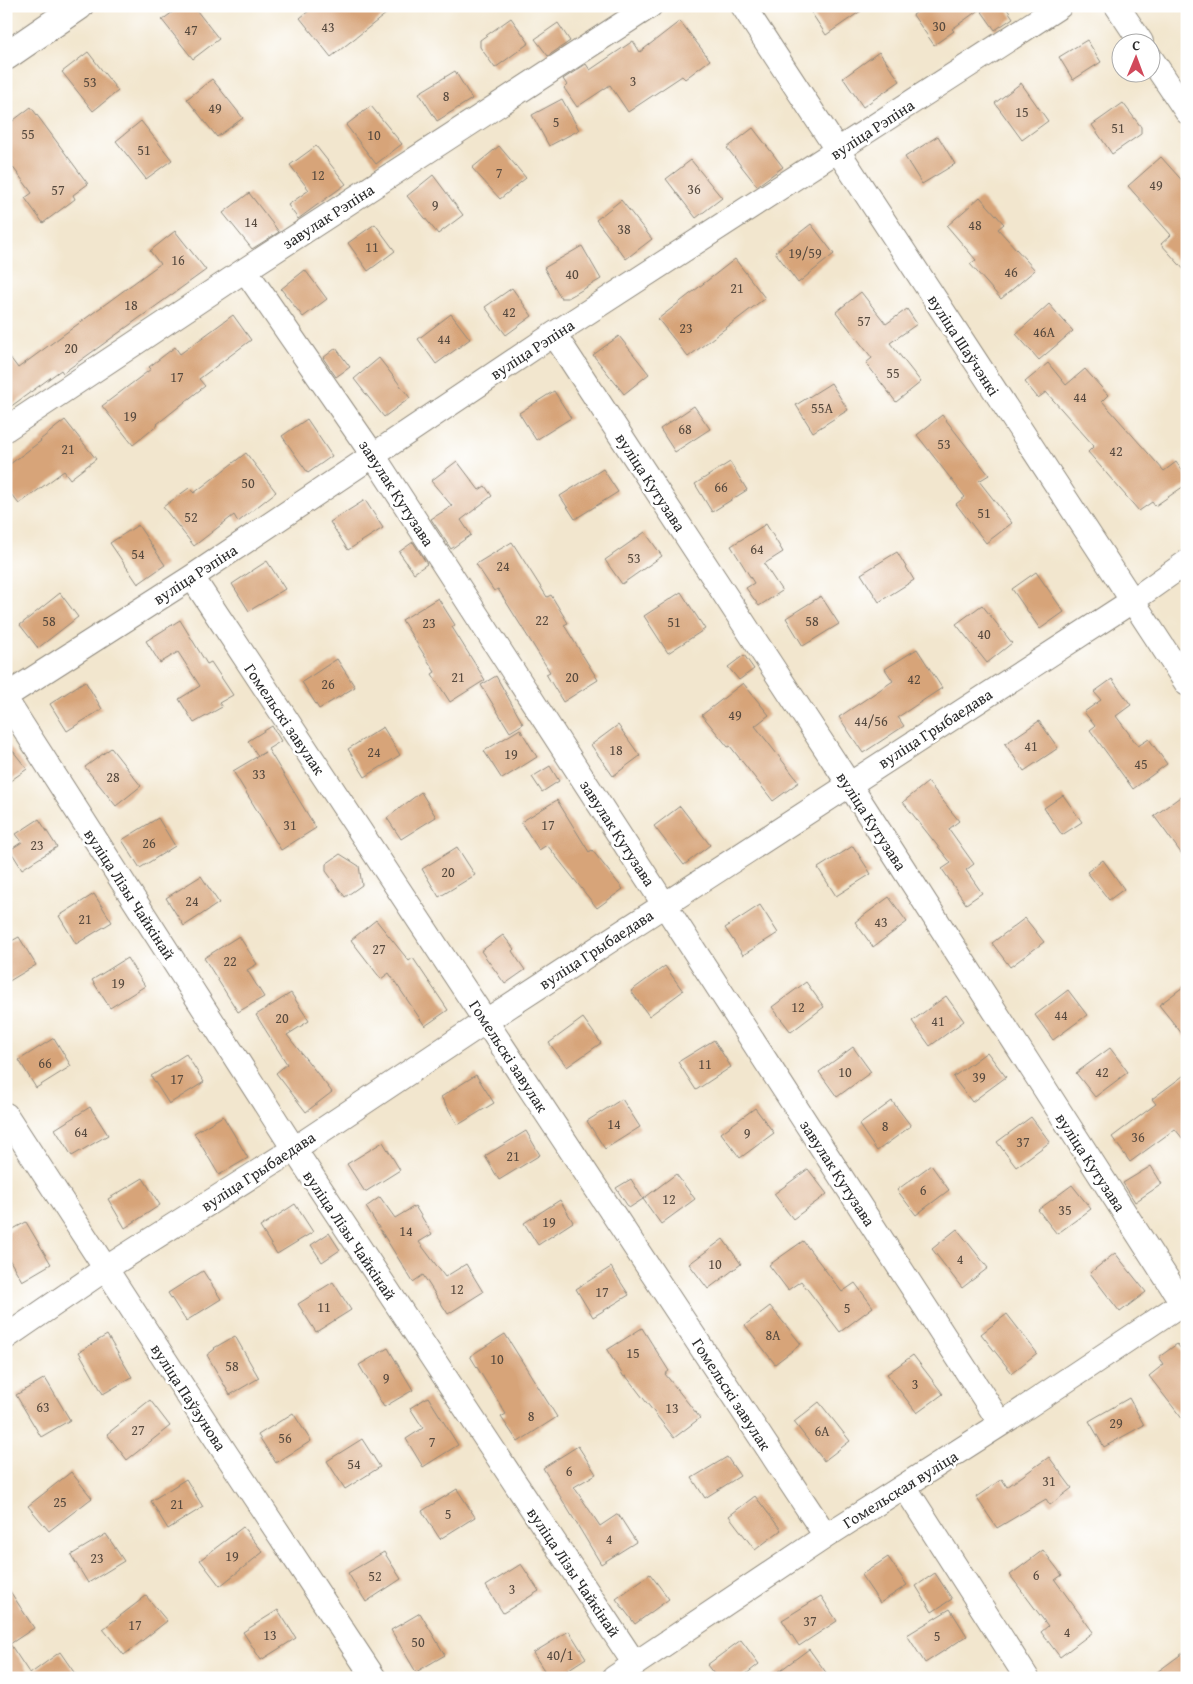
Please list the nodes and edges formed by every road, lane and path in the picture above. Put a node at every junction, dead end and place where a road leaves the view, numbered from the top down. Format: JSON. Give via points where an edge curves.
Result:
{"nodes":[{"id":1,"x":79,"y":6,"type":"edge"},
{"id":2,"x":650,"y":6,"type":"edge"},
{"id":3,"x":742,"y":6,"type":"edge"},
{"id":4,"x":1060,"y":6,"type":"edge"},
{"id":5,"x":1117,"y":6,"type":"edge"},
{"id":6,"x":1134,"y":32,"type":"edge"},
{"id":7,"x":6,"y":56,"type":"edge"},
{"id":8,"x":1160,"y":72,"type":"edge"},
{"id":9,"x":1187,"y":112,"type":"edge"},
{"id":10,"x":836,"y":152,"type":"junction"},
{"id":11,"x":244,"y":270,"type":"junction"},
{"id":12,"x":554,"y":334,"type":"junction"},
{"id":13,"x":6,"y":429,"type":"edge"},
{"id":14,"x":373,"y":455,"type":"junction"},
{"id":15,"x":1187,"y":562,"type":"edge"},
{"id":16,"x":192,"y":577,"type":"junction"},
{"id":17,"x":1132,"y":600,"type":"junction"},
{"id":18,"x":1187,"y":684,"type":"edge"},
{"id":19,"x":6,"y":696,"type":"edge"},
{"id":20,"x":6,"y":700,"type":"edge"},
{"id":21,"x":849,"y":784,"type":"junction"},
{"id":22,"x":664,"y":905,"type":"junction"},
{"id":23,"x":486,"y":1021,"type":"junction"},
{"id":24,"x":6,"y":1115,"type":"edge"},
{"id":25,"x":294,"y":1149,"type":"junction"},
{"id":26,"x":106,"y":1268,"type":"junction"},
{"id":27,"x":1185,"y":1304,"type":"edge"},
{"id":28,"x":6,"y":1337,"type":"edge"},
{"id":29,"x":1001,"y":1424,"type":"junction"},
{"id":30,"x":904,"y":1486,"type":"junction"},
{"id":31,"x":826,"y":1536,"type":"junction"},
{"id":32,"x":635,"y":1664,"type":"junction"},
{"id":33,"x":374,"y":1678,"type":"edge"},
{"id":34,"x":614,"y":1678,"type":"edge"},
{"id":35,"x":1028,"y":1678,"type":"edge"}],
"edges":[{"from":1,"to":7,"type":"main road"},
{"from":2,"to":11,"type":"street","name":"завулак Рэпіна"},
{"from":3,"to":10,"type":"street","name":"вуліца Шаўчэнкі"},
{"from":4,"to":10,"type":"street","name":"вуліца Рэпіна"},
{"from":5,"to":6,"type":"street"},
{"from":8,"to":9,"type":"street"},
{"from":10,"to":12,"type":"street","name":"вуліца Рэпіна"},
{"from":10,"to":17,"type":"street","name":"вуліца Шаўчэнкі"},
{"from":11,"to":13,"type":"street","name":"завулак Рэпіна"},
{"from":11,"to":14,"type":"street","name":"завулак Кутузава"},
{"from":12,"to":14,"type":"street","name":"вуліца Рэпіна"},
{"from":12,"to":21,"type":"street","name":"вуліца Кутузава"},
{"from":14,"to":16,"type":"street","name":"вуліца Рэпіна"},
{"from":14,"to":22,"type":"street","name":"завулак Кутузава"},
{"from":15,"to":17,"type":"street","name":"вуліца Грыбаедава"},
{"from":16,"to":19,"type":"street","name":"вуліца Рэпіна"},
{"from":16,"to":23,"type":"street","name":"Гомельскі завулак"},
{"from":17,"to":18,"type":"street","name":"вуліца Шаўчэнкі"},
{"from":17,"to":21,"type":"street","name":"вуліца Грыбаедава"},
{"from":20,"to":25,"type":"street","name":"вуліца Лізы Чайкінай"},
{"from":21,"to":22,"type":"street","name":"вуліца Грыбаедава"},
{"from":21,"to":27,"type":"street","name":"вуліца Кутузава"},
{"from":22,"to":23,"type":"street","name":"вуліца Грыбаедава"},
{"from":22,"to":29,"type":"street","name":"завулак Кутузава"},
{"from":23,"to":25,"type":"street","name":"вуліца Грыбаедава"},
{"from":23,"to":31,"type":"street","name":"Гомельскі завулак"},
{"from":24,"to":26,"type":"street","name":"вуліца Паўзунова"},
{"from":25,"to":26,"type":"street","name":"вуліца Грыбаедава"},
{"from":25,"to":32,"type":"street","name":"вуліца Лізы Чайкінай"},
{"from":26,"to":28,"type":"street","name":"вуліца Грыбаедава"},
{"from":26,"to":33,"type":"street","name":"вуліца Паўзунова"},
{"from":27,"to":29,"type":"street","name":"Гомельская вуліца"},
{"from":29,"to":30,"type":"street","name":"Гомельская вуліца"},
{"from":30,"to":31,"type":"street","name":"Гомельская вуліца"},
{"from":30,"to":35,"type":"street"},
{"from":31,"to":32,"type":"street","name":"Гомельская вуліца"},
{"from":32,"to":34,"type":"street","name":"Гомельская вуліца"}]}
